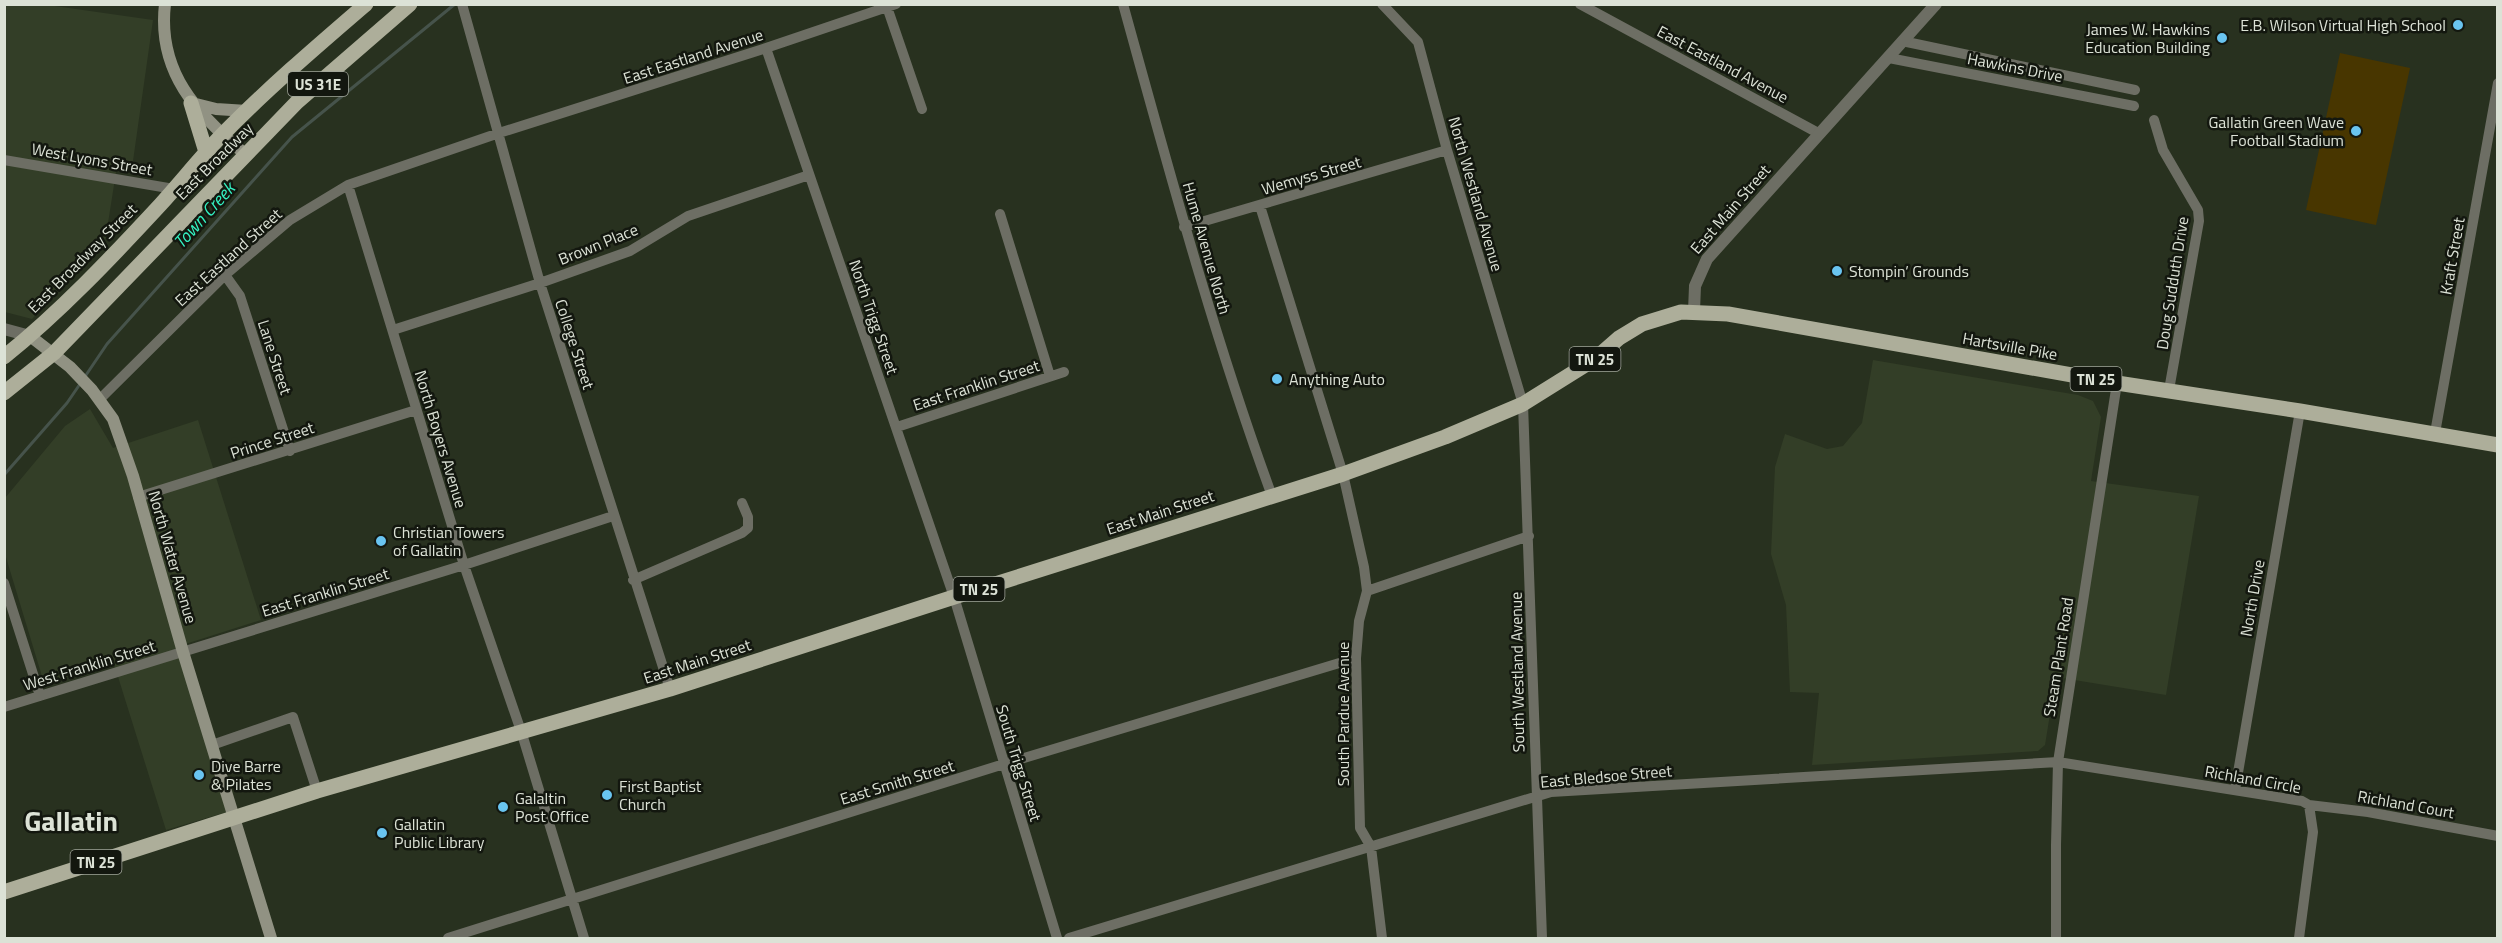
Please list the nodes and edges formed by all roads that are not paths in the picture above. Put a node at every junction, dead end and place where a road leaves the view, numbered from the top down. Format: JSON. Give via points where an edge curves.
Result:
{"nodes":[{"id":1,"x":165,"y":4,"type":"edge"},
{"id":2,"x":366,"y":4,"type":"edge"},
{"id":3,"x":410,"y":4,"type":"edge"},
{"id":4,"x":462,"y":4,"type":"edge"},
{"id":5,"x":1123,"y":4,"type":"edge"},
{"id":6,"x":1382,"y":4,"type":"edge"},
{"id":7,"x":1580,"y":4,"type":"edge"},
{"id":8,"x":1936,"y":4,"type":"edge"},
{"id":9,"x":889,"y":6,"type":"edge"},
{"id":10,"x":1902,"y":41,"type":"junction"},
{"id":11,"x":766,"y":48,"type":"junction"},
{"id":12,"x":1889,"y":58,"type":"junction"},
{"id":13,"x":2498,"y":83,"type":"edge"},
{"id":14,"x":2135,"y":90,"type":"dead end"},
{"id":15,"x":191,"y":103,"type":"junction"},
{"id":16,"x":2134,"y":106,"type":"dead end"},
{"id":17,"x":922,"y":109,"type":"dead end"},
{"id":18,"x":247,"y":111,"type":"junction"},
{"id":19,"x":2154,"y":120,"type":"dead end"},
{"id":20,"x":499,"y":133,"type":"junction"},
{"id":21,"x":1820,"y":134,"type":"junction"},
{"id":22,"x":222,"y":135,"type":"junction"},
{"id":23,"x":1447,"y":150,"type":"junction"},
{"id":24,"x":206,"y":152,"type":"junction"},
{"id":25,"x":245,"y":154,"type":"junction"},
{"id":26,"x":4,"y":160,"type":"edge"},
{"id":27,"x":809,"y":175,"type":"junction"},
{"id":28,"x":348,"y":185,"type":"junction"},
{"id":29,"x":174,"y":189,"type":"junction"},
{"id":30,"x":160,"y":205,"type":"joint"},
{"id":31,"x":1260,"y":206,"type":"junction"},
{"id":32,"x":1000,"y":214,"type":"dead end"},
{"id":33,"x":1184,"y":227,"type":"junction"},
{"id":34,"x":225,"y":275,"type":"junction"},
{"id":35,"x":540,"y":283,"type":"junction"},
{"id":36,"x":1694,"y":311,"type":"junction"},
{"id":37,"x":4,"y":329,"type":"edge"},
{"id":38,"x":393,"y":330,"type":"junction"},
{"id":39,"x":30,"y":336,"type":"junction"},
{"id":40,"x":54,"y":353,"type":"junction"},
{"id":41,"x":4,"y":357,"type":"edge"},
{"id":42,"x":1064,"y":372,"type":"dead end"},
{"id":43,"x":1050,"y":376,"type":"junction"},
{"id":44,"x":2117,"y":383,"type":"junction"},
{"id":45,"x":2169,"y":390,"type":"junction"},
{"id":46,"x":4,"y":393,"type":"edge"},
{"id":47,"x":96,"y":395,"type":"junction"},
{"id":48,"x":1523,"y":404,"type":"junction"},
{"id":49,"x":416,"y":410,"type":"junction"},
{"id":50,"x":2300,"y":411,"type":"junction"},
{"id":51,"x":897,"y":427,"type":"junction"},
{"id":52,"x":2435,"y":434,"type":"junction"},
{"id":53,"x":2498,"y":445,"type":"edge"},
{"id":54,"x":290,"y":451,"type":"junction"},
{"id":55,"x":1343,"y":474,"type":"junction"},
{"id":56,"x":1272,"y":496,"type":"junction"},
{"id":57,"x":138,"y":497,"type":"junction"},
{"id":58,"x":742,"y":503,"type":"dead end"},
{"id":59,"x":614,"y":516,"type":"junction"},
{"id":60,"x":1529,"y":536,"type":"junction"},
{"id":61,"x":464,"y":565,"type":"junction"},
{"id":62,"x":633,"y":580,"type":"junction"},
{"id":63,"x":4,"y":583,"type":"edge"},
{"id":64,"x":1367,"y":591,"type":"junction"},
{"id":65,"x":954,"y":597,"type":"junction"},
{"id":66,"x":183,"y":652,"type":"junction"},
{"id":67,"x":1356,"y":658,"type":"junction"},
{"id":68,"x":670,"y":689,"type":"junction"},
{"id":69,"x":40,"y":696,"type":"junction"},
{"id":70,"x":4,"y":707,"type":"edge"},
{"id":71,"x":522,"y":734,"type":"junction"},
{"id":72,"x":212,"y":745,"type":"junction"},
{"id":73,"x":2058,"y":762,"type":"junction"},
{"id":74,"x":1004,"y":764,"type":"junction"},
{"id":75,"x":2235,"y":790,"type":"junction"},
{"id":76,"x":317,"y":791,"type":"junction"},
{"id":77,"x":1536,"y":796,"type":"junction"},
{"id":78,"x":2309,"y":805,"type":"junction"},
{"id":79,"x":235,"y":817,"type":"junction"},
{"id":80,"x":2498,"y":836,"type":"edge"},
{"id":81,"x":1371,"y":847,"type":"junction"},
{"id":82,"x":4,"y":892,"type":"edge"},
{"id":83,"x":572,"y":900,"type":"junction"},
{"id":84,"x":271,"y":939,"type":"edge"},
{"id":85,"x":448,"y":939,"type":"edge"},
{"id":86,"x":584,"y":939,"type":"edge"},
{"id":87,"x":1057,"y":939,"type":"edge"},
{"id":88,"x":1069,"y":939,"type":"edge"},
{"id":89,"x":1383,"y":939,"type":"edge"},
{"id":90,"x":1542,"y":939,"type":"edge"},
{"id":91,"x":2056,"y":939,"type":"edge"},
{"id":92,"x":2299,"y":939,"type":"edge"}],
"edges":[{"from":1,"to":15,"type":"main road","via":[[166,47],[176,77]]},
{"from":2,"to":18,"type":"main road","name":"East Broadway","number":"US 31E"},
{"from":3,"to":25,"type":"main road","name":"East Broadway","number":"US 31E","via":[[297,102]]},
{"from":4,"to":20,"type":"street","name":"College Street"},
{"from":5,"to":33,"type":"street","name":"Hume Avenue North"},
{"from":6,"to":23,"type":"street","name":"North Westland Avenue","via":[[1418,42]]},
{"from":7,"to":21,"type":"street","name":"East Eastland Avenue"},
{"from":8,"to":10,"type":"street","name":"East Main Street"},
{"from":9,"to":11,"type":"street","name":"East Eastland Avenue"},
{"from":9,"to":17,"type":"street"},
{"from":10,"to":12,"type":"street","name":"East Main Street"},
{"from":10,"to":14,"type":"street","name":"Hawkins Drive"},
{"from":11,"to":20,"type":"street","name":"East Eastland Avenue"},
{"from":11,"to":27,"type":"street","name":"North Trigg Street"},
{"from":12,"to":16,"type":"street","name":"Hawkins Drive"},
{"from":12,"to":21,"type":"street","name":"East Main Street"},
{"from":13,"to":52,"type":"street","name":"Kraft Street"},
{"from":15,"to":18,"type":"main road"},
{"from":15,"to":22,"type":"main road"},
{"from":15,"to":24,"type":"main road"},
{"from":18,"to":22,"type":"main road","name":"East Broadway","number":"US 31E"},
{"from":19,"to":45,"type":"street","name":"Doug Sudduth Drive","via":[[2163,150],[2198,210],[2199,221]]},
{"from":20,"to":28,"type":"street","name":"East Eastland Street"},
{"from":20,"to":35,"type":"street","name":"College Street"},
{"from":21,"to":36,"type":"street","name":"East Main Street","via":[[1707,258],[1695,286]]},
{"from":22,"to":24,"type":"main road","name":"East Broadway","number":"US 31E"},
{"from":22,"to":25,"type":"main road"},
{"from":23,"to":31,"type":"street","name":"Wemyss Street"},
{"from":23,"to":48,"type":"street","name":"North Westland Avenue"},
{"from":24,"to":29,"type":"main road","name":"East Broadway","number":"US 31E"},
{"from":25,"to":40,"type":"main road","name":"East Broadway","number":"US 31E"},
{"from":26,"to":29,"type":"street","name":"West Lyons Street"},
{"from":27,"to":35,"type":"street","name":"Brown Place","via":[[688,216],[630,250]]},
{"from":27,"to":51,"type":"street","name":"North Trigg Street"},
{"from":28,"to":34,"type":"street","name":"East Eastland Street","via":[[290,219]]},
{"from":28,"to":38,"type":"street","name":"North Boyers Avenue"},
{"from":29,"to":30,"type":"main road","name":"East Broadway","number":"US 31E"},
{"from":30,"to":39,"type":"main road","name":"East Broadway Street","number":"US 31E"},
{"from":31,"to":33,"type":"street","name":"Wemyss Street"},
{"from":31,"to":55,"type":"street","name":"South Pardue Avenue"},
{"from":32,"to":43,"type":"street"},
{"from":33,"to":56,"type":"street","name":"Hume Avenue North","via":[[1239,405]]},
{"from":34,"to":47,"type":"street","name":"East Eastland Street"},
{"from":34,"to":54,"type":"street","name":"Lane Street","via":[[240,296]]},
{"from":35,"to":38,"type":"street","name":"Brown Place"},
{"from":35,"to":59,"type":"street","name":"College Street"},
{"from":36,"to":44,"type":"main road","name":"Hartsville Pike","number":"TN 25"},
{"from":36,"to":48,"type":"main road","name":"East Main Street","number":"TN 25","via":[[1642,324]]},
{"from":37,"to":39,"type":"street"},
{"from":38,"to":49,"type":"street","name":"North Boyers Avenue"},
{"from":39,"to":40,"type":"main road","name":"North Water Avenue"},
{"from":39,"to":41,"type":"main road","number":"US 31E"},
{"from":40,"to":46,"type":"main road","number":"US 31E"},
{"from":40,"to":47,"type":"main road","name":"North Water Avenue"},
{"from":42,"to":43,"type":"street","name":"East Franklin Street"},
{"from":43,"to":51,"type":"street","name":"East Franklin Street"},
{"from":44,"to":45,"type":"main road","name":"Hartsville Pike","number":"TN 25"},
{"from":44,"to":73,"type":"street","name":"Steam Plant Road"},
{"from":45,"to":50,"type":"main road","name":"Hartsville Pike","number":"TN 25"},
{"from":47,"to":57,"type":"main road","name":"North Water Avenue","via":[[113,418]]},
{"from":48,"to":55,"type":"main road","name":"East Main Street","number":"TN 25"},
{"from":48,"to":60,"type":"street","name":"South Westland Avenue"},
{"from":49,"to":54,"type":"street","name":"Prince Street"},
{"from":49,"to":61,"type":"street","name":"North Boyers Avenue"},
{"from":50,"to":52,"type":"main road","name":"Hartsville Pike","number":"TN 25"},
{"from":50,"to":75,"type":"street","name":"North Drive"},
{"from":51,"to":65,"type":"street","name":"North Trigg Street"},
{"from":52,"to":53,"type":"main road","name":"Hartsville Pike","number":"TN 25"},
{"from":54,"to":57,"type":"street","name":"Prince Street"},
{"from":55,"to":56,"type":"main road","name":"East Main Street","number":"TN 25"},
{"from":55,"to":64,"type":"street","name":"South Pardue Avenue"},
{"from":56,"to":65,"type":"main road","name":"East Main Street","number":"TN 25"},
{"from":57,"to":66,"type":"main road","name":"North Water Avenue"},
{"from":58,"to":62,"type":"street","via":[[748,528],[742,533]]},
{"from":59,"to":61,"type":"street","name":"East Franklin Street"},
{"from":59,"to":62,"type":"street","name":"College Street"},
{"from":60,"to":64,"type":"street"},
{"from":60,"to":77,"type":"street","name":"South Westland Avenue"},
{"from":61,"to":66,"type":"street","name":"East Franklin Street"},
{"from":61,"to":71,"type":"street","name":"North Boyers Avenue"},
{"from":62,"to":68,"type":"street","name":"College Street"},
{"from":63,"to":69,"type":"street"},
{"from":64,"to":67,"type":"street","name":"South Pardue Avenue","via":[[1359,621]]},
{"from":65,"to":68,"type":"main road","name":"East Main Street","number":"TN 25"},
{"from":65,"to":74,"type":"street","name":"South Trigg Street"},
{"from":66,"to":69,"type":"street","name":"West Franklin Street"},
{"from":66,"to":72,"type":"main road","name":"North Water Avenue"},
{"from":67,"to":74,"type":"street","name":"East Smith Street"},
{"from":67,"to":81,"type":"street","name":"South Pardue Avenue","via":[[1359,828]]},
{"from":68,"to":71,"type":"main road","name":"East Main Street","number":"TN 25"},
{"from":69,"to":70,"type":"street","name":"West Franklin Street"},
{"from":71,"to":76,"type":"main road","name":"East Main Street","number":"TN 25"},
{"from":71,"to":83,"type":"street","name":"North Boyers Avenue"},
{"from":72,"to":76,"type":"street","via":[[293,717]]},
{"from":72,"to":79,"type":"main road","name":"North Water Avenue"},
{"from":73,"to":75,"type":"street","name":"Richland Circle"},
{"from":73,"to":77,"type":"street","name":"East Bledsoe Street","via":[[1551,792]]},
{"from":73,"to":91,"type":"street","name":"Steam Plant Road"},
{"from":74,"to":83,"type":"street","name":"East Smith Street"},
{"from":74,"to":87,"type":"street","name":"South Trigg Street"},
{"from":75,"to":78,"type":"street","name":"Richland Circle"},
{"from":76,"to":79,"type":"main road","name":"East Main Street","number":"TN 25"},
{"from":77,"to":81,"type":"street","name":"East Bledsoe Street"},
{"from":77,"to":90,"type":"street","name":"South Westland Avenue"},
{"from":78,"to":80,"type":"street","name":"Richland Court"},
{"from":78,"to":92,"type":"street","name":"Richland Circle","via":[[2313,832]]},
{"from":79,"to":82,"type":"main road","number":"TN 25"},
{"from":79,"to":84,"type":"main road","name":"North Water Avenue"},
{"from":81,"to":88,"type":"street","name":"East Bledsoe Street"},
{"from":81,"to":89,"type":"street","name":"South Pardue Avenue"},
{"from":83,"to":85,"type":"street","name":"East Smith Street"},
{"from":83,"to":86,"type":"street","name":"North Boyers Avenue"}]}
